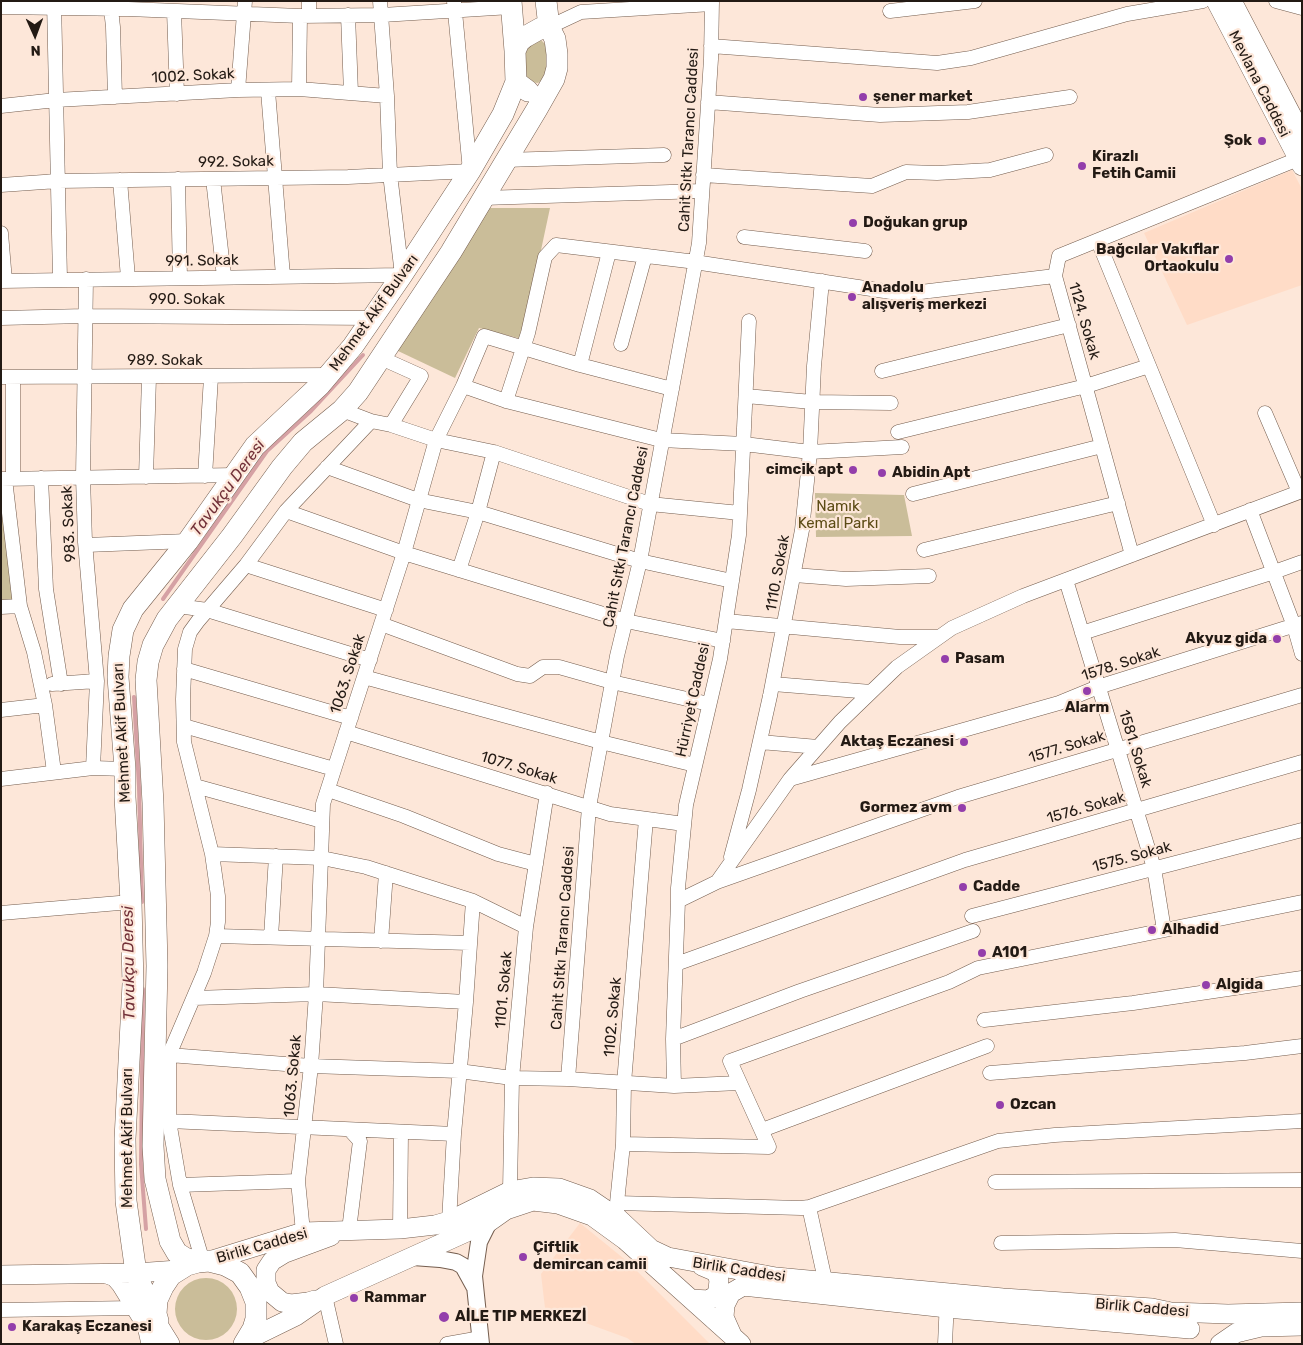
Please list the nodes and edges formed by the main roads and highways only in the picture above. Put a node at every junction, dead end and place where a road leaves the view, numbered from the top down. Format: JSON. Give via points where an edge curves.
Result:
{"nodes":[{"id":1,"x":546,"y":1,"type":"edge"},
{"id":2,"x":1216,"y":1,"type":"edge"},
{"id":3,"x":1232,"y":1,"type":"edge"},
{"id":4,"x":511,"y":4,"type":"edge"},
{"id":5,"x":549,"y":27,"type":"junction"},
{"id":6,"x":516,"y":51,"type":"junction"},
{"id":7,"x":516,"y":82,"type":"junction"},
{"id":8,"x":548,"y":90,"type":"junction"},
{"id":9,"x":1302,"y":135,"type":"edge"},
{"id":10,"x":1300,"y":163,"type":"edge"},
{"id":11,"x":349,"y":1230,"type":"junction"},
{"id":12,"x":203,"y":1261,"type":"junction"},
{"id":13,"x":697,"y":1264,"type":"junction"},
{"id":14,"x":178,"y":1270,"type":"junction"},
{"id":15,"x":136,"y":1273,"type":"junction"},
{"id":16,"x":107,"y":1274,"type":"junction"},
{"id":17,"x":1,"y":1275,"type":"edge"},
{"id":18,"x":325,"y":1296,"type":"junction"},
{"id":19,"x":691,"y":1299,"type":"junction"},
{"id":20,"x":947,"y":1300,"type":"junction"},
{"id":21,"x":1171,"y":1312,"type":"junction"},
{"id":22,"x":1302,"y":1312,"type":"edge"},
{"id":23,"x":1302,"y":1326,"type":"edge"},
{"id":24,"x":1194,"y":1336,"type":"edge"},
{"id":25,"x":160,"y":1339,"type":"edge"},
{"id":26,"x":736,"y":1340,"type":"edge"},
{"id":27,"x":246,"y":1341,"type":"edge"},
{"id":28,"x":1220,"y":1344,"type":"edge"}],
"edges":[{"from":1,"to":5,"type":"main road"},
{"from":2,"to":10,"type":"main road","name":"Mevlana Caddesi"},
{"from":3,"to":9,"type":"main road","name":"Mevlana Caddesi"},
{"from":4,"to":6,"type":"main road"},
{"from":5,"to":6,"type":"main road","via":[[541,28],[519,42]]},
{"from":5,"to":8,"type":"main road","via":[[558,54],[557,68]]},
{"from":6,"to":7,"type":"main road"},
{"from":7,"to":8,"type":"main road","via":[[532,93]]},
{"from":7,"to":15,"type":"main road","name":"Mehmet Akif Bulvarı","via":[[503,114],[470,171],[353,346],[330,375],[256,446],[188,541],[133,610],[123,630],[118,677],[125,769],[133,984],[125,1138],[126,1201]]},
{"from":8,"to":12,"type":"main road","name":"Mehmet Akif Bulvarı","via":[[445,260],[358,392],[282,467],[167,619],[153,645],[146,680],[157,966],[155,1179],[170,1241],[177,1253]]},
{"from":11,"to":12,"type":"main road","name":"Birlik Caddesi","via":[[303,1232]]},
{"from":11,"to":13,"type":"main road","name":"Birlik Caddesi","via":[[400,1229],[435,1224],[449,1221],[510,1192],[533,1187],[559,1188],[617,1211],[651,1249]]},
{"from":11,"to":18,"type":"main road","via":[[285,1253],[272,1261],[266,1270],[270,1292],[282,1302],[308,1302]]},
{"from":12,"to":14,"type":"main road"},
{"from":12,"to":27,"type":"main road","name":"Mehmet Akif Bulvarı","via":[[225,1264],[250,1286],[256,1302],[256,1319]]},
{"from":13,"to":19,"type":"main road","via":[[716,1272],[718,1290],[709,1300]]},
{"from":13,"to":20,"type":"main road","name":"Birlik Caddesi"},
{"from":14,"to":15,"type":"main road"},
{"from":14,"to":25,"type":"main road","via":[[163,1287],[158,1300],[156,1314]]},
{"from":15,"to":16,"type":"main road"},
{"from":15,"to":25,"type":"main road","name":"Mehmet Akif Bulvarı"},
{"from":16,"to":17,"type":"main road"},
{"from":16,"to":25,"type":"main road","via":[[121,1284],[147,1326]]},
{"from":18,"to":19,"type":"main road","name":"Birlik Caddesi","via":[[489,1222],[506,1210],[533,1202],[558,1204],[592,1216],[625,1240]]},
{"from":18,"to":27,"type":"main road","name":"Birlik Caddesi","via":[[296,1316]]},
{"from":19,"to":26,"type":"main road","name":"Birlik Caddesi"},
{"from":20,"to":21,"type":"main road","name":"Birlik Caddesi","via":[[1152,1308]]},
{"from":20,"to":24,"type":"main road"},
{"from":20,"to":26,"type":"main road","via":[[744,1286],[731,1293],[725,1305],[724,1317]]},
{"from":21,"to":22,"type":"main road","name":"Birlik Caddesi"},
{"from":21,"to":24,"type":"main road"},
{"from":23,"to":28,"type":"main road","via":[[1261,1327],[1236,1333]]}]}
